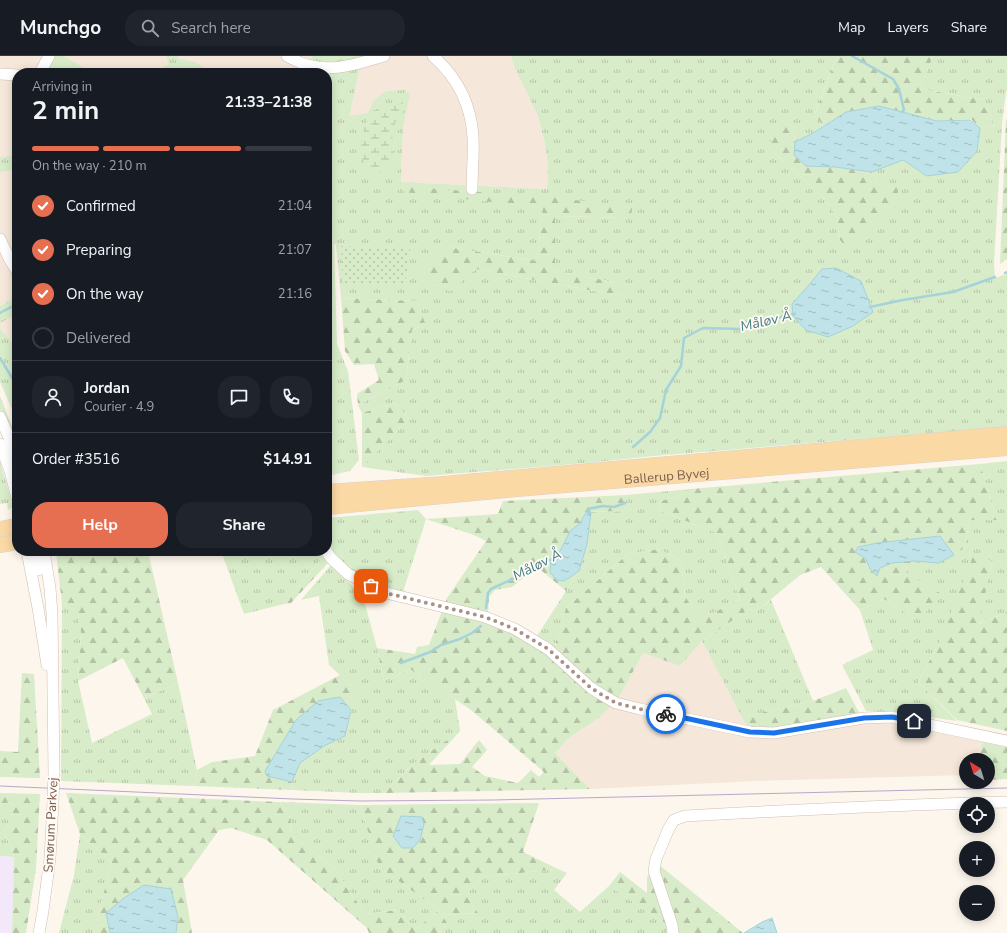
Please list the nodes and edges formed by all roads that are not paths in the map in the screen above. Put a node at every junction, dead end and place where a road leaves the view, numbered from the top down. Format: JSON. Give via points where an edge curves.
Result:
{"nodes":[{"id":1,"x":49,"y":56,"type":"edge"},
{"id":2,"x":287,"y":56,"type":"edge"},
{"id":3,"x":384,"y":56,"type":"edge"},
{"id":4,"x":433,"y":56,"type":"edge"},
{"id":5,"x":43,"y":68,"type":"edge"},
{"id":6,"x":0,"y":74,"type":"edge"},
{"id":7,"x":12,"y":75,"type":"edge"},
{"id":8,"x":472,"y":189,"type":"dead end"},
{"id":9,"x":0,"y":239,"type":"edge"},
{"id":10,"x":12,"y":263,"type":"edge"},
{"id":11,"x":0,"y":417,"type":"edge"},
{"id":12,"x":1007,"y":434,"type":"edge"},
{"id":13,"x":0,"y":444,"type":"edge"},
{"id":14,"x":12,"y":447,"type":"edge"},
{"id":15,"x":1007,"y":448,"type":"edge"},
{"id":16,"x":12,"y":479,"type":"edge"},
{"id":17,"x":332,"y":492,"type":"edge"},
{"id":18,"x":332,"y":507,"type":"edge"},
{"id":19,"x":12,"y":527,"type":"edge"},
{"id":20,"x":0,"y":530,"type":"edge"},
{"id":21,"x":12,"y":543,"type":"edge"},
{"id":22,"x":0,"y":545,"type":"edge"},
{"id":23,"x":28,"y":556,"type":"edge"},
{"id":24,"x":36,"y":556,"type":"edge"},
{"id":25,"x":45,"y":556,"type":"edge"},
{"id":26,"x":330,"y":556,"type":"edge"},
{"id":27,"x":52,"y":622,"type":"junction"},
{"id":28,"x":53,"y":716,"type":"junction"},
{"id":29,"x":1007,"y":741,"type":"edge"},
{"id":30,"x":1007,"y":802,"type":"edge"},
{"id":31,"x":39,"y":933,"type":"edge"},
{"id":32,"x":673,"y":933,"type":"edge"}],
"edges":[{"from":1,"to":5,"type":"street"},
{"from":2,"to":3,"type":"street","via":[[308,65],[328,68],[347,66]]},
{"from":4,"to":8,"type":"street","via":[[454,79],[470,113],[473,137]]},
{"from":6,"to":7,"type":"street"},
{"from":9,"to":10,"type":"street"},
{"from":11,"to":14,"type":"street"},
{"from":12,"to":17,"type":"main road","name":"Ballerup Byvej"},
{"from":13,"to":16,"type":"street"},
{"from":15,"to":18,"type":"main road","name":"Ballerup Byvej"},
{"from":19,"to":20,"type":"main road"},
{"from":21,"to":22,"type":"main road"},
{"from":23,"to":28,"type":"street","name":"Smørum Parkvej","via":[[43,638]]},
{"from":24,"to":27,"type":"street","via":[[44,600]]},
{"from":25,"to":27,"type":"street","name":"Smørum Parkvej"},
{"from":26,"to":29,"type":"street","via":[[348,574],[382,592],[485,617],[515,629],[548,649],[591,688],[616,703],[750,732],[774,733],[864,718],[892,717]]},
{"from":27,"to":28,"type":"street","name":"Smørum Parkvej"},
{"from":28,"to":31,"type":"street","name":"Smørum Parkvej","bridge":true,"via":[[54,772],[50,858]]},
{"from":30,"to":32,"type":"street","via":[[685,816],[674,820],[656,859],[654,871]]}]}
